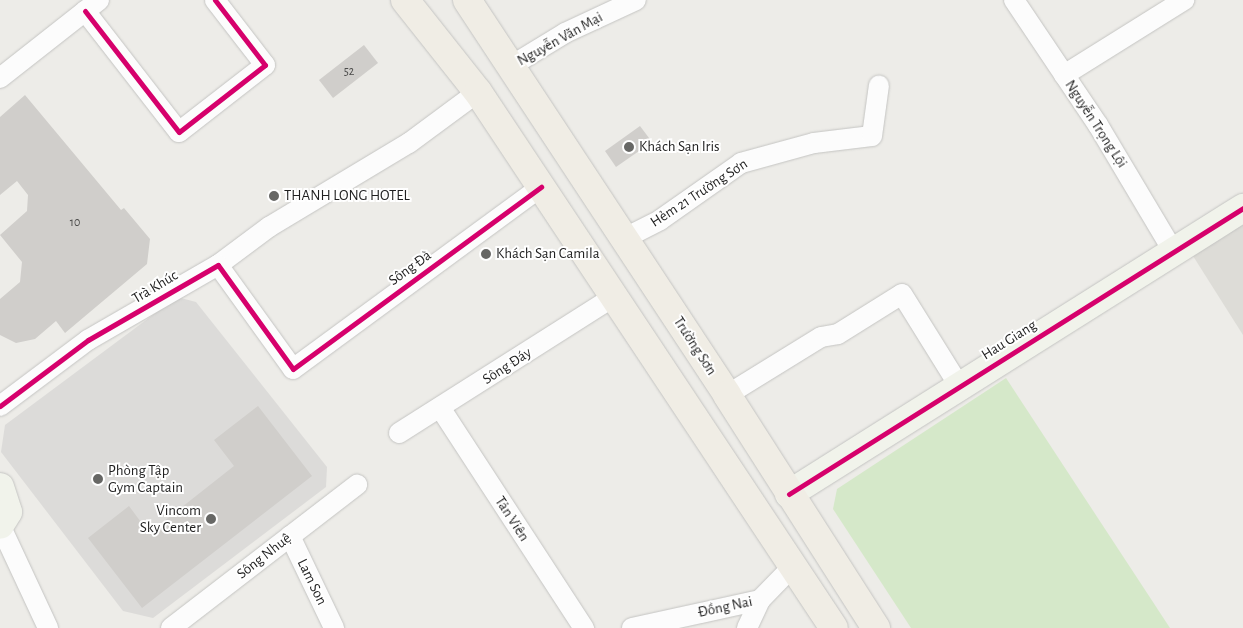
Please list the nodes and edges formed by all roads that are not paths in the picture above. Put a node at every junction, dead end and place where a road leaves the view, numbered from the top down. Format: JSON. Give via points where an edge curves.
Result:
{"nodes":[{"id":1,"x":214,"y":0,"type":"edge"},
{"id":2,"x":405,"y":0,"type":"edge"},
{"id":3,"x":467,"y":0,"type":"edge"},
{"id":4,"x":636,"y":0,"type":"edge"},
{"id":5,"x":1014,"y":0,"type":"edge"},
{"id":6,"x":1184,"y":0,"type":"edge"},
{"id":7,"x":92,"y":5,"type":"edge"},
{"id":8,"x":511,"y":66,"type":"junction"},
{"id":9,"x":1064,"y":75,"type":"junction"},
{"id":10,"x":0,"y":78,"type":"edge"},
{"id":11,"x":879,"y":85,"type":"dead end"},
{"id":12,"x":478,"y":92,"type":"junction"},
{"id":13,"x":541,"y":187,"type":"junction"},
{"id":14,"x":1243,"y":208,"type":"edge"},
{"id":15,"x":625,"y":238,"type":"junction"},
{"id":16,"x":1173,"y":252,"type":"junction"},
{"id":17,"x":218,"y":265,"type":"junction"},
{"id":18,"x":614,"y":297,"type":"junction"},
{"id":19,"x":960,"y":387,"type":"junction"},
{"id":20,"x":728,"y":395,"type":"junction"},
{"id":21,"x":0,"y":406,"type":"edge"},
{"id":22,"x":441,"y":410,"type":"junction"},
{"id":23,"x":399,"y":433,"type":"dead end"},
{"id":24,"x":357,"y":485,"type":"dead end"},
{"id":25,"x":0,"y":487,"type":"edge"},
{"id":26,"x":789,"y":494,"type":"junction"},
{"id":27,"x":0,"y":525,"type":"edge"},
{"id":28,"x":290,"y":536,"type":"junction"},
{"id":29,"x":794,"y":565,"type":"junction"},
{"id":30,"x":760,"y":600,"type":"junction"},
{"id":31,"x":48,"y":628,"type":"edge"},
{"id":32,"x":171,"y":628,"type":"edge"},
{"id":33,"x":334,"y":628,"type":"edge"},
{"id":34,"x":584,"y":628,"type":"edge"},
{"id":35,"x":632,"y":628,"type":"edge"},
{"id":36,"x":747,"y":628,"type":"edge"},
{"id":37,"x":834,"y":628,"type":"edge"},
{"id":38,"x":876,"y":628,"type":"edge"}],
"edges":[{"from":1,"to":7,"type":"street","via":[[265,65],[179,132]]},
{"from":2,"to":12,"type":"main road"},
{"from":3,"to":8,"type":"main road","name":"Trường Sơn"},
{"from":4,"to":8,"type":"street","name":"Nguyễn Văn Mại","via":[[565,33]]},
{"from":5,"to":9,"type":"street","name":"Nguyễn Trọng Lội"},
{"from":6,"to":9,"type":"street"},
{"from":7,"to":10,"type":"street"},
{"from":8,"to":15,"type":"main road","name":"Trường Sơn"},
{"from":9,"to":16,"type":"street","name":"Nguyễn Trọng Lội"},
{"from":11,"to":15,"type":"street","name":"Hẻm 21 Trường Sơn","via":[[872,136],[814,143],[741,163],[660,220]]},
{"from":12,"to":13,"type":"main road"},
{"from":12,"to":17,"type":"street","name":"Trà Khúc","via":[[409,144],[270,227]]},
{"from":13,"to":17,"type":"street","name":"Sông Đà","via":[[293,369]]},
{"from":13,"to":18,"type":"main road"},
{"from":14,"to":16,"type":"street","name":"Hau Giang"},
{"from":15,"to":20,"type":"main road","name":"Trường Sơn"},
{"from":16,"to":19,"type":"street","name":"Hau Giang"},
{"from":17,"to":21,"type":"street","name":"Trà Khúc","via":[[88,340]]},
{"from":18,"to":22,"type":"street","name":"Sông Đáy"},
{"from":18,"to":29,"type":"main road"},
{"from":19,"to":20,"type":"street","via":[[902,294],[838,334],[821,337]]},
{"from":19,"to":26,"type":"street","name":"Hau Giang"},
{"from":20,"to":26,"type":"main road","name":"Trường Sơn"},
{"from":22,"to":23,"type":"street","name":"Sông Đáy"},
{"from":22,"to":34,"type":"street","name":"Tản Viên"},
{"from":24,"to":28,"type":"street","name":"Sông Nhuệ"},
{"from":25,"to":27,"type":"street","via":[[8,512]]},
{"from":26,"to":38,"type":"main road","name":"Trường Sơn"},
{"from":27,"to":31,"type":"street"},
{"from":28,"to":32,"type":"street","name":"Sông Nhuệ"},
{"from":28,"to":33,"type":"street","name":"Lam Son"},
{"from":29,"to":30,"type":"street"},
{"from":29,"to":37,"type":"main road"},
{"from":30,"to":35,"type":"street","name":"Đồng Nai"},
{"from":30,"to":36,"type":"street"}]}
